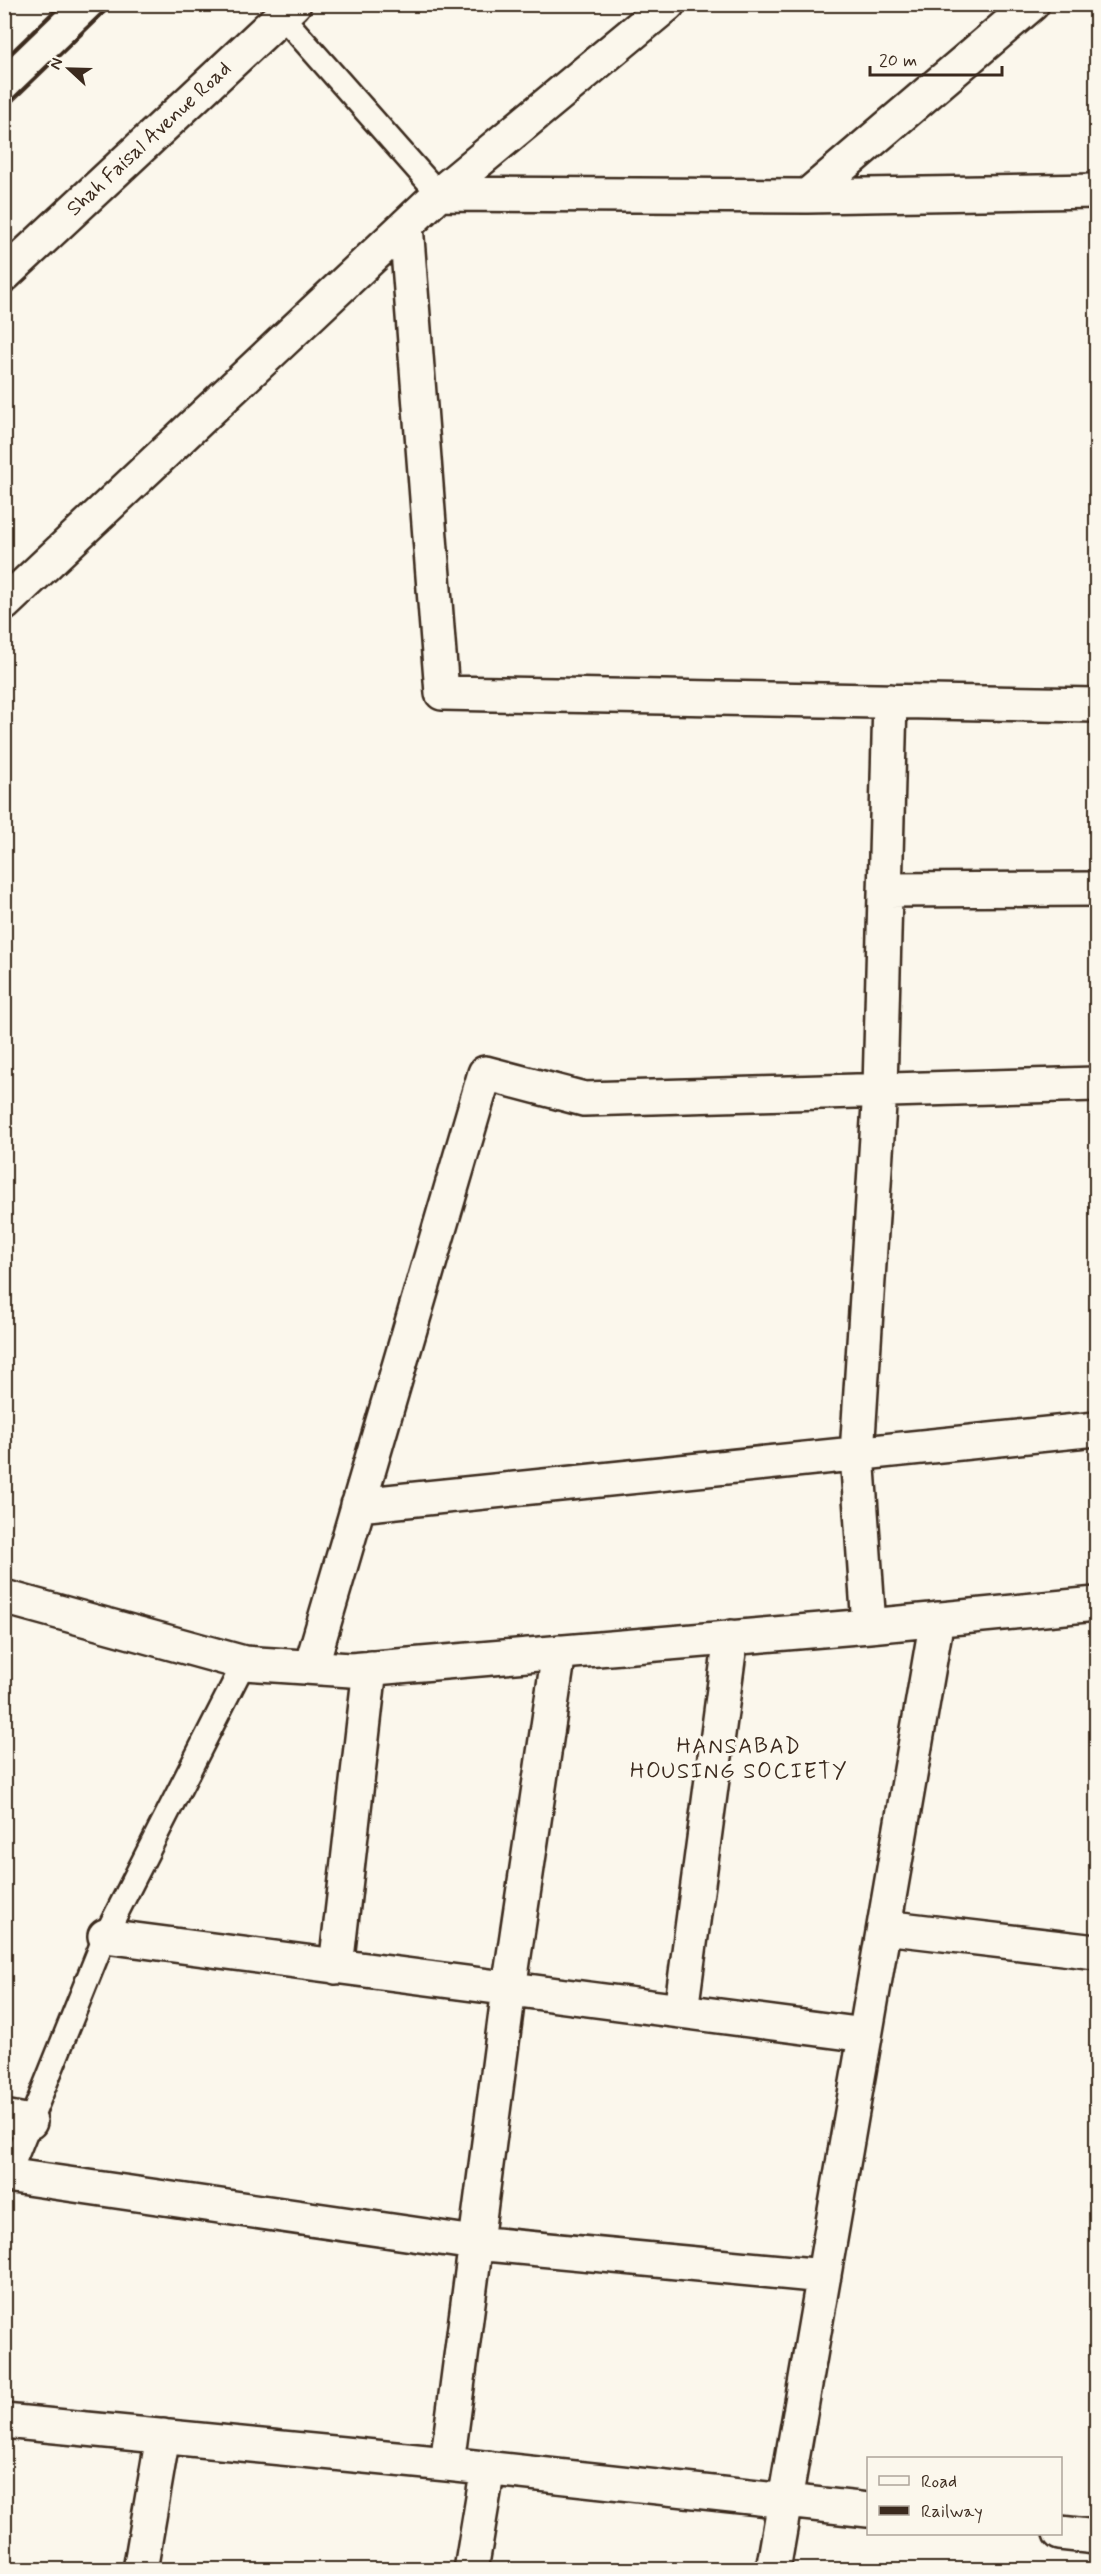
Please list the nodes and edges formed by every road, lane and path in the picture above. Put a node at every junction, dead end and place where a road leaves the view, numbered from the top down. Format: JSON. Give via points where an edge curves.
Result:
{"nodes":[{"id":1,"x":668,"y":4,"type":"edge"},
{"id":2,"x":1032,"y":4,"type":"edge"},
{"id":3,"x":287,"y":10,"type":"edge"},
{"id":4,"x":1096,"y":191,"type":"edge"},
{"id":5,"x":439,"y":194,"type":"junction"},
{"id":6,"x":807,"y":196,"type":"junction"},
{"id":7,"x":406,"y":225,"type":"junction"},
{"id":8,"x":4,"y":275,"type":"edge"},
{"id":9,"x":4,"y":604,"type":"edge"},
{"id":10,"x":890,"y":701,"type":"junction"},
{"id":11,"x":1096,"y":705,"type":"edge"},
{"id":12,"x":1096,"y":889,"type":"edge"},
{"id":13,"x":885,"y":890,"type":"junction"},
{"id":14,"x":1096,"y":1084,"type":"edge"},
{"id":15,"x":880,"y":1089,"type":"junction"},
{"id":16,"x":1096,"y":1429,"type":"edge"},
{"id":17,"x":857,"y":1454,"type":"junction"},
{"id":18,"x":358,"y":1505,"type":"junction"},
{"id":19,"x":4,"y":1597,"type":"edge"},
{"id":20,"x":1096,"y":1604,"type":"edge"},
{"id":21,"x":937,"y":1619,"type":"junction"},
{"id":22,"x":869,"y":1626,"type":"junction"},
{"id":23,"x":731,"y":1637,"type":"junction"},
{"id":24,"x":559,"y":1652,"type":"junction"},
{"id":25,"x":244,"y":1663,"type":"junction"},
{"id":26,"x":311,"y":1667,"type":"junction"},
{"id":27,"x":370,"y":1668,"type":"junction"},
{"id":28,"x":884,"y":1927,"type":"junction"},
{"id":29,"x":105,"y":1936,"type":"junction"},
{"id":30,"x":1096,"y":1952,"type":"edge"},
{"id":31,"x":336,"y":1967,"type":"junction"},
{"id":32,"x":509,"y":1989,"type":"junction"},
{"id":33,"x":681,"y":2011,"type":"junction"},
{"id":34,"x":865,"y":2036,"type":"junction"},
{"id":35,"x":17,"y":2120,"type":"edge"},
{"id":36,"x":5,"y":2176,"type":"edge"},
{"id":37,"x":475,"y":2243,"type":"junction"},
{"id":38,"x":824,"y":2276,"type":"junction"},
{"id":39,"x":4,"y":2421,"type":"edge"},
{"id":40,"x":163,"y":2436,"type":"junction"},
{"id":41,"x":447,"y":2464,"type":"junction"},
{"id":42,"x":488,"y":2468,"type":"junction"},
{"id":43,"x":785,"y":2500,"type":"junction"},
{"id":44,"x":867,"y":2510,"type":"edge"},
{"id":45,"x":1062,"y":2533,"type":"edge"},
{"id":46,"x":1096,"y":2537,"type":"edge"},
{"id":47,"x":140,"y":2570,"type":"edge"},
{"id":48,"x":471,"y":2570,"type":"edge"},
{"id":49,"x":773,"y":2570,"type":"edge"}],
"edges":[{"from":1,"to":5,"type":"street"},
{"from":2,"to":6,"type":"street"},
{"from":3,"to":5,"type":"lane"},
{"from":3,"to":8,"type":"street","name":"Shah Faisal Avenue Road"},
{"from":4,"to":6,"type":"street"},
{"from":5,"to":6,"type":"street"},
{"from":5,"to":7,"type":"street"},
{"from":7,"to":9,"type":"street"},
{"from":7,"to":10,"type":"street","via":[[442,693]]},
{"from":10,"to":11,"type":"street"},
{"from":10,"to":13,"type":"street"},
{"from":12,"to":13,"type":"street"},
{"from":13,"to":15,"type":"street"},
{"from":14,"to":15,"type":"street"},
{"from":15,"to":17,"type":"street"},
{"from":15,"to":18,"type":"street","via":[[584,1100],[485,1073]]},
{"from":16,"to":17,"type":"street"},
{"from":17,"to":18,"type":"street"},
{"from":17,"to":22,"type":"street"},
{"from":18,"to":26,"type":"street"},
{"from":19,"to":25,"type":"street"},
{"from":20,"to":21,"type":"street"},
{"from":21,"to":22,"type":"street"},
{"from":21,"to":28,"type":"street"},
{"from":22,"to":23,"type":"street"},
{"from":23,"to":24,"type":"street"},
{"from":23,"to":33,"type":"street"},
{"from":24,"to":27,"type":"street"},
{"from":24,"to":32,"type":"street"},
{"from":25,"to":26,"type":"street"},
{"from":25,"to":29,"type":"lane"},
{"from":26,"to":27,"type":"street"},
{"from":27,"to":31,"type":"street"},
{"from":28,"to":30,"type":"street"},
{"from":28,"to":34,"type":"street"},
{"from":29,"to":31,"type":"street"},
{"from":29,"to":35,"type":"lane"},
{"from":31,"to":32,"type":"street"},
{"from":32,"to":33,"type":"street"},
{"from":32,"to":37,"type":"street"},
{"from":33,"to":34,"type":"street"},
{"from":34,"to":38,"type":"street"},
{"from":35,"to":36,"type":"lane","via":[[14,2162]]},
{"from":36,"to":37,"type":"street"},
{"from":37,"to":38,"type":"street"},
{"from":37,"to":41,"type":"street"},
{"from":38,"to":43,"type":"street"},
{"from":39,"to":40,"type":"street"},
{"from":40,"to":41,"type":"street"},
{"from":40,"to":47,"type":"street"},
{"from":41,"to":42,"type":"street"},
{"from":42,"to":43,"type":"street"},
{"from":42,"to":48,"type":"street"},
{"from":43,"to":44,"type":"street"},
{"from":43,"to":49,"type":"street"},
{"from":45,"to":46,"type":"street"}]}
